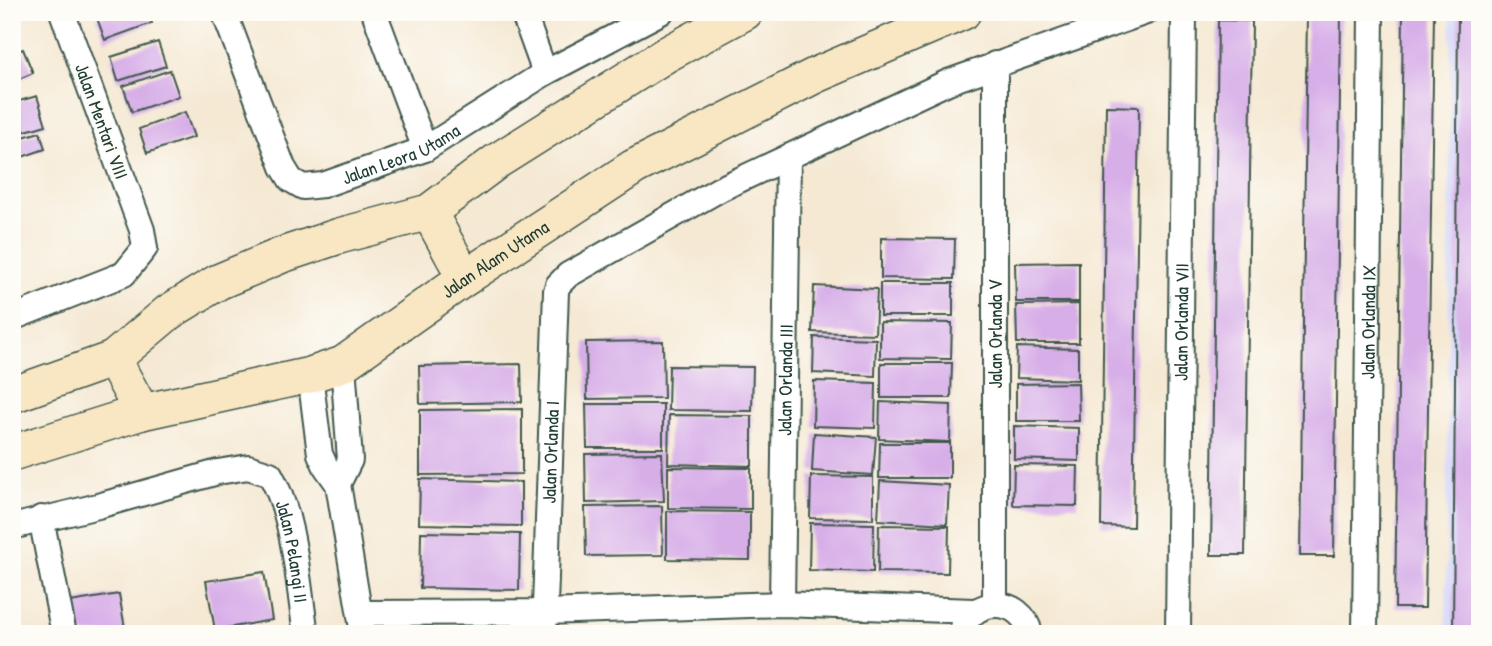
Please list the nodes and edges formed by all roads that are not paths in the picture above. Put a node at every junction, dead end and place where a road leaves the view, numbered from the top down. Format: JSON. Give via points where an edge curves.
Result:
{"nodes":[{"id":1,"x":62,"y":12,"type":"edge"},
{"id":2,"x":224,"y":12,"type":"edge"},
{"id":3,"x":374,"y":12,"type":"edge"},
{"id":4,"x":523,"y":12,"type":"edge"},
{"id":5,"x":661,"y":12,"type":"edge"},
{"id":6,"x":963,"y":12,"type":"edge"},
{"id":7,"x":1146,"y":12,"type":"edge"},
{"id":8,"x":1184,"y":12,"type":"edge"},
{"id":9,"x":1371,"y":12,"type":"edge"},
{"id":10,"x":741,"y":13,"type":"edge"},
{"id":11,"x":995,"y":64,"type":"junction"},
{"id":12,"x":545,"y":73,"type":"junction"},
{"id":13,"x":425,"y":149,"type":"junction"},
{"id":14,"x":788,"y":157,"type":"junction"},
{"id":15,"x":429,"y":212,"type":"junction"},
{"id":16,"x":465,"y":278,"type":"junction"},
{"id":17,"x":12,"y":318,"type":"edge"},
{"id":18,"x":113,"y":359,"type":"junction"},
{"id":19,"x":343,"y":364,"type":"junction"},
{"id":20,"x":310,"y":374,"type":"junction"},
{"id":21,"x":12,"y":395,"type":"edge"},
{"id":22,"x":142,"y":412,"type":"junction"},
{"id":23,"x":12,"y":453,"type":"edge"},
{"id":24,"x":338,"y":484,"type":"junction"},
{"id":25,"x":41,"y":518,"type":"junction"},
{"id":26,"x":12,"y":527,"type":"edge"},
{"id":27,"x":782,"y":604,"type":"junction"},
{"id":28,"x":984,"y":607,"type":"junction"},
{"id":29,"x":361,"y":623,"type":"edge"},
{"id":30,"x":545,"y":623,"type":"edge"},
{"id":31,"x":64,"y":634,"type":"edge"},
{"id":32,"x":306,"y":634,"type":"edge"},
{"id":33,"x":961,"y":634,"type":"edge"},
{"id":34,"x":1030,"y":634,"type":"edge"},
{"id":35,"x":1178,"y":634,"type":"edge"},
{"id":36,"x":1365,"y":634,"type":"edge"}],
"edges":[{"from":1,"to":17,"type":"street","name":"Jalan Mentari VIII","via":[[145,248],[124,274]]},
{"from":2,"to":13,"type":"street","name":"Jalan Leora Utama","via":[[291,180],[303,187],[323,185]]},
{"from":3,"to":13,"type":"street"},
{"from":4,"to":12,"type":"street"},
{"from":5,"to":12,"type":"street","name":"Jalan Leora Utama"},
{"from":6,"to":16,"type":"main road","name":"Jalan Alam Utama","via":[[816,75],[634,167]]},
{"from":7,"to":11,"type":"street"},
{"from":8,"to":35,"type":"street","name":"Jalan Orlanda VII"},
{"from":9,"to":36,"type":"street","name":"Jalan Orlanda IX"},
{"from":10,"to":15,"type":"main road","via":[[509,154]]},
{"from":11,"to":14,"type":"street"},
{"from":11,"to":28,"type":"street","name":"Jalan Orlanda V"},
{"from":12,"to":13,"type":"street","name":"Jalan Leora Utama"},
{"from":14,"to":27,"type":"street","name":"Jalan Orlanda III"},
{"from":14,"to":30,"type":"street","name":"Jalan Orlanda I","via":[[720,189],[568,275],[558,285]]},
{"from":15,"to":16,"type":"main road"},
{"from":15,"to":18,"type":"main road","via":[[339,236],[218,282],[169,312]]},
{"from":16,"to":19,"type":"main road","name":"Jalan Alam Utama"},
{"from":18,"to":21,"type":"main road"},
{"from":18,"to":22,"type":"main road"},
{"from":19,"to":20,"type":"main road","name":"Jalan Alam Utama"},
{"from":19,"to":24,"type":"street","via":[[350,460]]},
{"from":20,"to":22,"type":"main road","name":"Jalan Alam Utama"},
{"from":20,"to":24,"type":"street","via":[[320,454]]},
{"from":22,"to":23,"type":"main road","name":"Jalan Alam Utama"},
{"from":24,"to":29,"type":"street"},
{"from":25,"to":26,"type":"street"},
{"from":25,"to":31,"type":"street"},
{"from":25,"to":32,"type":"street","name":"Jalan Pelangi II","via":[[218,472],[248,467],[270,474],[287,516]]},
{"from":27,"to":28,"type":"street"},
{"from":27,"to":30,"type":"street"},
{"from":28,"to":33,"type":"street","via":[[966,620]]},
{"from":28,"to":34,"type":"street","via":[[1006,605],[1015,610]]},
{"from":29,"to":30,"type":"street"}]}
